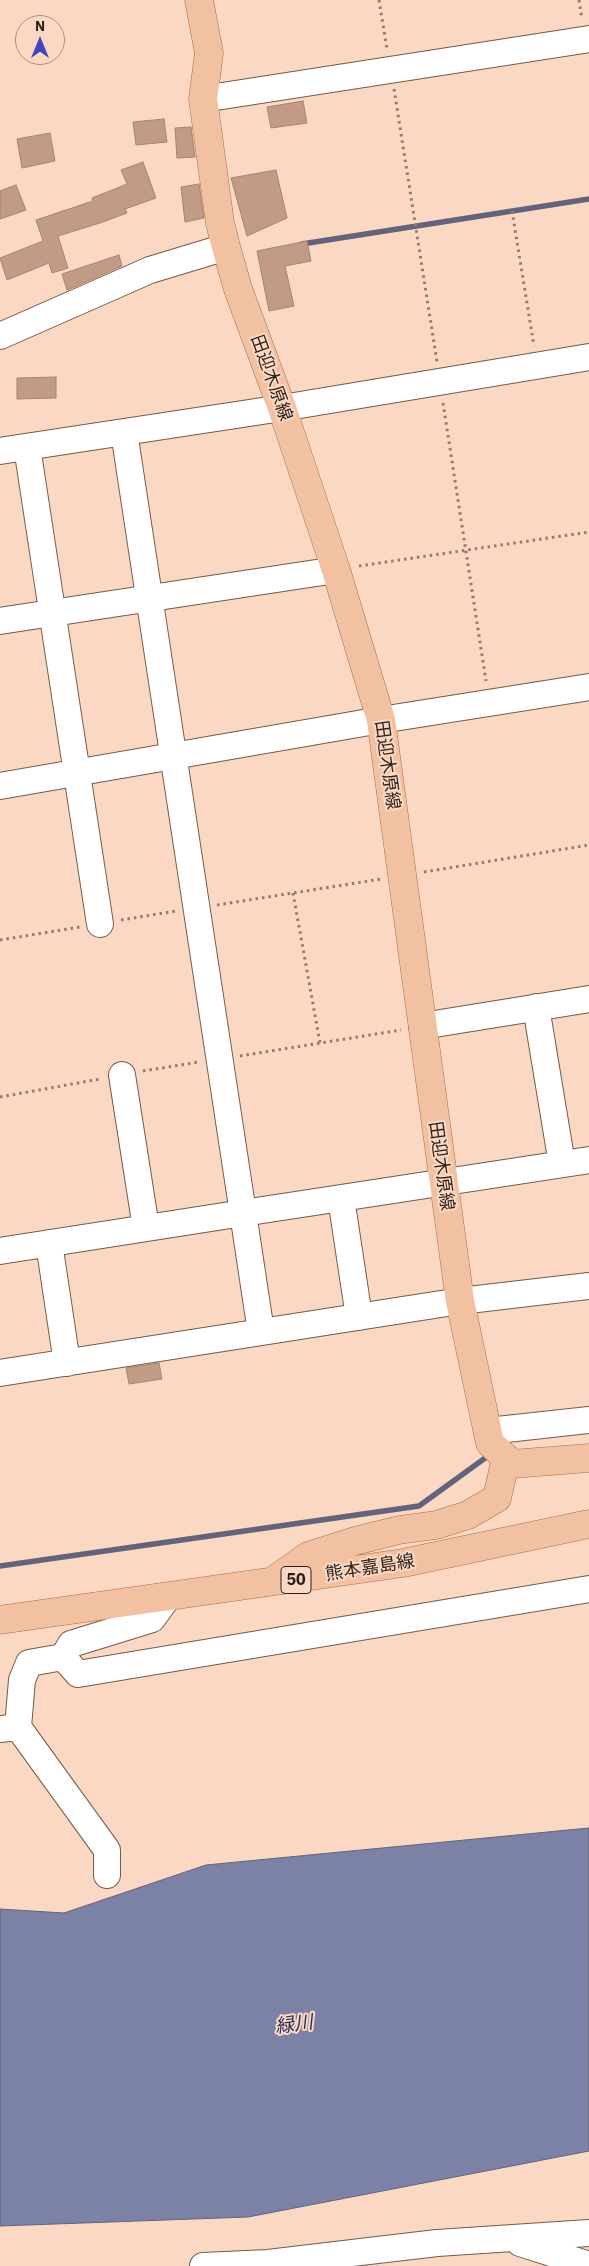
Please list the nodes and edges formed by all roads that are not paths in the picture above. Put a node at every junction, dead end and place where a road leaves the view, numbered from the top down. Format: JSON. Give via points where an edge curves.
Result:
{"nodes":[{"id":1,"x":199,"y":0,"type":"edge"},
{"id":2,"x":589,"y":39,"type":"edge"},
{"id":3,"x":203,"y":99,"type":"junction"},
{"id":4,"x":226,"y":247,"type":"junction"},
{"id":5,"x":0,"y":336,"type":"edge"},
{"id":6,"x":589,"y":357,"type":"edge"},
{"id":7,"x":282,"y":408,"type":"junction"},
{"id":8,"x":124,"y":432,"type":"junction"},
{"id":9,"x":27,"y":447,"type":"junction"},
{"id":10,"x":0,"y":451,"type":"edge"},
{"id":11,"x":336,"y":570,"type":"junction"},
{"id":12,"x":150,"y":598,"type":"junction"},
{"id":13,"x":53,"y":613,"type":"junction"},
{"id":14,"x":0,"y":621,"type":"edge"},
{"id":15,"x":589,"y":687,"type":"edge"},
{"id":16,"x":381,"y":720,"type":"junction"},
{"id":17,"x":174,"y":756,"type":"junction"},
{"id":18,"x":76,"y":773,"type":"junction"},
{"id":19,"x":0,"y":786,"type":"edge"},
{"id":20,"x":100,"y":924,"type":"road end"},
{"id":21,"x":589,"y":998,"type":"edge"},
{"id":22,"x":536,"y":1008,"type":"junction"},
{"id":23,"x":422,"y":1026,"type":"junction"},
{"id":24,"x":122,"y":1075,"type":"dead end"},
{"id":25,"x":589,"y":1160,"type":"edge"},
{"id":26,"x":562,"y":1164,"type":"junction"},
{"id":27,"x":444,"y":1182,"type":"junction"},
{"id":28,"x":341,"y":1198,"type":"junction"},
{"id":29,"x":243,"y":1213,"type":"junction"},
{"id":30,"x":146,"y":1228,"type":"junction"},
{"id":31,"x":48,"y":1243,"type":"junction"},
{"id":32,"x":0,"y":1251,"type":"edge"},
{"id":33,"x":589,"y":1286,"type":"edge"},
{"id":34,"x":460,"y":1301,"type":"junction"},
{"id":35,"x":359,"y":1317,"type":"junction"},
{"id":36,"x":261,"y":1332,"type":"junction"},
{"id":37,"x":67,"y":1363,"type":"junction"},
{"id":38,"x":0,"y":1373,"type":"edge"},
{"id":39,"x":589,"y":1420,"type":"edge"},
{"id":40,"x":495,"y":1444,"type":"junction"},
{"id":41,"x":589,"y":1458,"type":"edge"},
{"id":42,"x":589,"y":1524,"type":"edge"},
{"id":43,"x":271,"y":1584,"type":"junction"},
{"id":44,"x":589,"y":1589,"type":"edge"},
{"id":45,"x":168,"y":1597,"type":"junction"},
{"id":46,"x":0,"y":1620,"type":"edge"},
{"id":47,"x":63,"y":1657,"type":"junction"},
{"id":48,"x":9,"y":1728,"type":"edge"},
{"id":49,"x":107,"y":1875,"type":"dead end"},
{"id":50,"x":589,"y":2233,"type":"edge"},
{"id":51,"x":507,"y":2238,"type":"junction"},
{"id":52,"x":203,"y":2266,"type":"edge"},
{"id":53,"x":589,"y":2266,"type":"edge"}],
"edges":[{"from":1,"to":3,"type":"main road","name":"田迎木原線","via":[[208,53]]},
{"from":2,"to":3,"type":"street"},
{"from":3,"to":4,"type":"main road","name":"田迎木原線"},
{"from":4,"to":5,"type":"street","via":[[150,270]]},
{"from":4,"to":7,"type":"main road","name":"田迎木原線"},
{"from":6,"to":7,"type":"street"},
{"from":7,"to":8,"type":"street"},
{"from":7,"to":11,"type":"main road","name":"田迎木原線"},
{"from":8,"to":9,"type":"street"},
{"from":8,"to":12,"type":"street"},
{"from":9,"to":10,"type":"street"},
{"from":9,"to":13,"type":"street"},
{"from":11,"to":12,"type":"street"},
{"from":11,"to":16,"type":"main road","name":"田迎木原線"},
{"from":12,"to":13,"type":"street"},
{"from":12,"to":17,"type":"street"},
{"from":13,"to":14,"type":"street"},
{"from":13,"to":18,"type":"street"},
{"from":15,"to":16,"type":"street"},
{"from":16,"to":17,"type":"street"},
{"from":16,"to":23,"type":"main road","name":"田迎木原線"},
{"from":17,"to":18,"type":"street"},
{"from":17,"to":29,"type":"street"},
{"from":18,"to":19,"type":"street"},
{"from":18,"to":20,"type":"street"},
{"from":21,"to":22,"type":"street"},
{"from":22,"to":23,"type":"street"},
{"from":22,"to":26,"type":"street"},
{"from":23,"to":27,"type":"main road","name":"田迎木原線"},
{"from":24,"to":30,"type":"street"},
{"from":25,"to":26,"type":"street"},
{"from":26,"to":27,"type":"street"},
{"from":27,"to":28,"type":"street"},
{"from":27,"to":34,"type":"main road","name":"田迎木原線"},
{"from":28,"to":29,"type":"street"},
{"from":28,"to":35,"type":"street"},
{"from":29,"to":30,"type":"street"},
{"from":29,"to":36,"type":"street"},
{"from":30,"to":31,"type":"street"},
{"from":31,"to":32,"type":"street"},
{"from":31,"to":37,"type":"street"},
{"from":33,"to":34,"type":"street"},
{"from":34,"to":35,"type":"street"},
{"from":34,"to":40,"type":"main road","name":"田迎木原線"},
{"from":35,"to":36,"type":"street"},
{"from":36,"to":37,"type":"street"},
{"from":37,"to":38,"type":"street"},
{"from":39,"to":40,"type":"street"},
{"from":40,"to":41,"type":"main road","via":[[512,1464]]},
{"from":40,"to":43,"type":"main road","via":[[497,1498],[468,1515],[436,1525],[399,1530],[308,1556]]},
{"from":42,"to":43,"type":"main road","name":"熊本嘉島線","number":"50","via":[[402,1563]]},
{"from":43,"to":45,"type":"main road","name":"熊本嘉島線","number":"50"},
{"from":44,"to":47,"type":"street","via":[[78,1674]]},
{"from":45,"to":46,"type":"main road","name":"熊本嘉島線","number":"50"},
{"from":45,"to":47,"type":"street","via":[[152,1619],[70,1644]]},
{"from":47,"to":48,"type":"street","via":[[29,1663]]},
{"from":48,"to":49,"type":"street","via":[[107,1850]]},
{"from":50,"to":51,"type":"street"},
{"from":51,"to":52,"type":"street","via":[[268,2263]]},
{"from":51,"to":53,"type":"street"}]}
